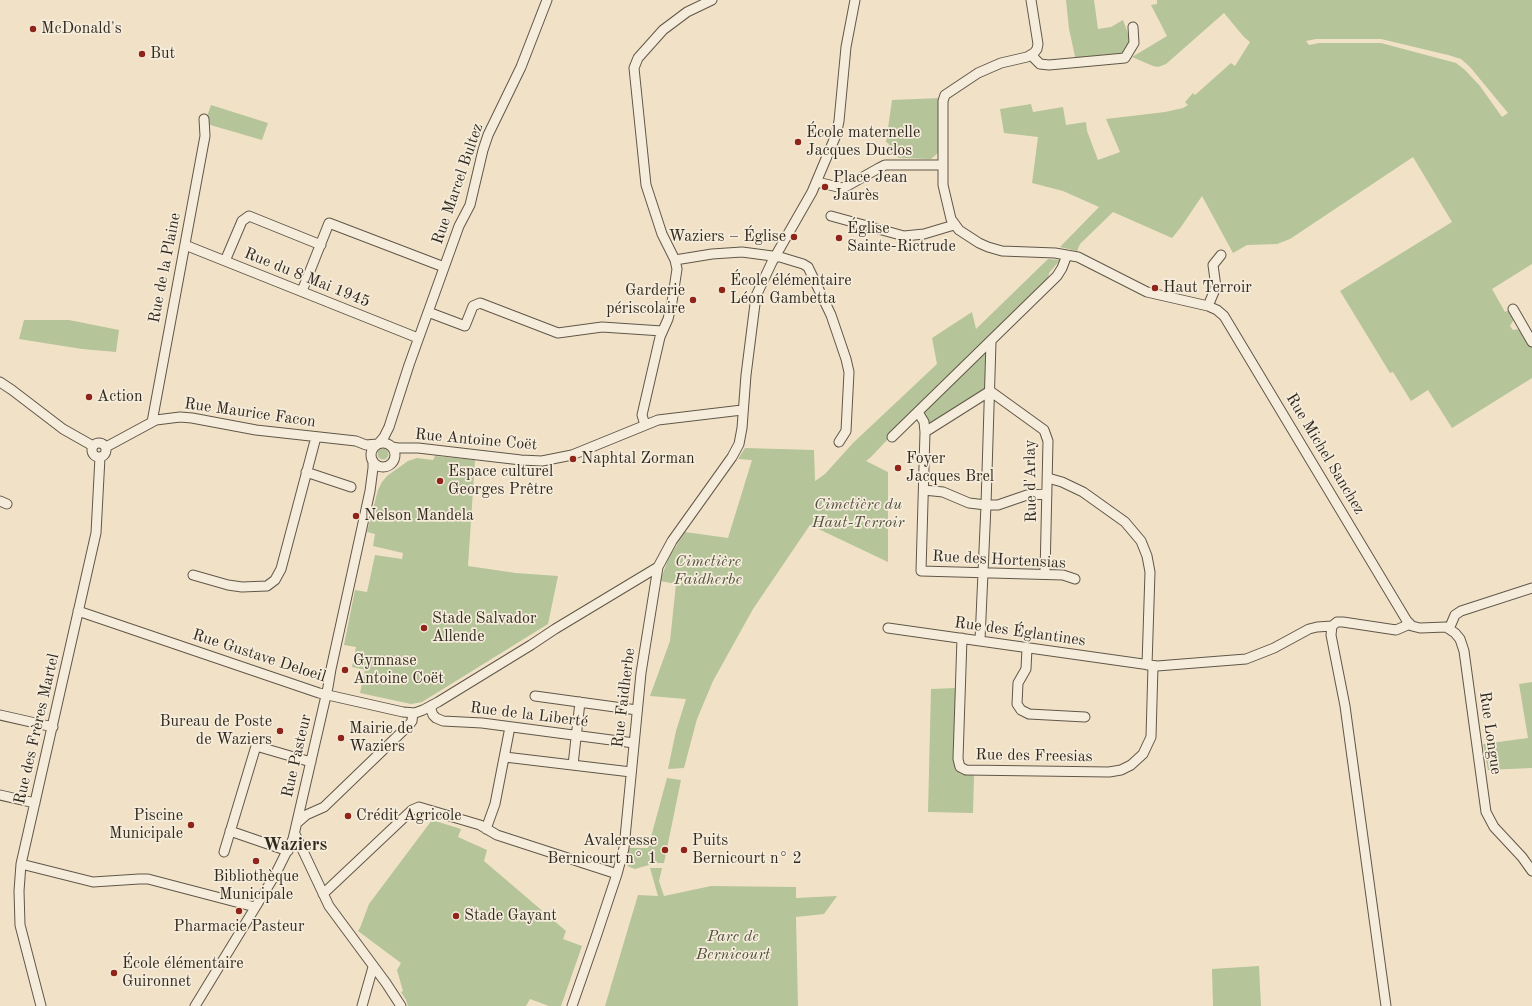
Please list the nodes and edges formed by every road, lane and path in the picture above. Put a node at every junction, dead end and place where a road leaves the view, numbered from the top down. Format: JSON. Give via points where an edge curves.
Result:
{"nodes":[{"id":1,"x":547,"y":0,"type":"edge"},
{"id":2,"x":712,"y":0,"type":"edge"},
{"id":3,"x":855,"y":0,"type":"edge"},
{"id":4,"x":1031,"y":0,"type":"edge"},
{"id":5,"x":1133,"y":27,"type":"dead end"},
{"id":6,"x":1031,"y":55,"type":"junction"},
{"id":7,"x":204,"y":119,"type":"dead end"},
{"id":8,"x":942,"y":165,"type":"junction"},
{"id":9,"x":817,"y":182,"type":"junction"},
{"id":10,"x":831,"y":216,"type":"dead end"},
{"id":11,"x":954,"y":225,"type":"junction"},
{"id":12,"x":185,"y":245,"type":"junction"},
{"id":13,"x":320,"y":245,"type":"junction"},
{"id":14,"x":1066,"y":254,"type":"junction"},
{"id":15,"x":1221,"y":255,"type":"dead end"},
{"id":16,"x":776,"y":256,"type":"junction"},
{"id":17,"x":676,"y":260,"type":"junction"},
{"id":18,"x":225,"y":261,"type":"junction"},
{"id":19,"x":444,"y":267,"type":"junction"},
{"id":20,"x":302,"y":291,"type":"junction"},
{"id":21,"x":1208,"y":306,"type":"junction"},
{"id":22,"x":1513,"y":309,"type":"dead end"},
{"id":23,"x":428,"y":312,"type":"junction"},
{"id":24,"x":662,"y":331,"type":"junction"},
{"id":25,"x":418,"y":338,"type":"junction"},
{"id":26,"x":991,"y":342,"type":"junction"},
{"id":27,"x":1532,"y":342,"type":"edge"},
{"id":28,"x":0,"y":382,"type":"edge"},
{"id":29,"x":990,"y":391,"type":"junction"},
{"id":30,"x":742,"y":410,"type":"junction"},
{"id":31,"x":918,"y":412,"type":"junction"},
{"id":32,"x":152,"y":422,"type":"junction"},
{"id":33,"x":645,"y":425,"type":"junction"},
{"id":34,"x":389,"y":426,"type":"junction"},
{"id":35,"x":925,"y":432,"type":"junction"},
{"id":36,"x":316,"y":437,"type":"junction"},
{"id":37,"x":892,"y":437,"type":"dead end"},
{"id":38,"x":349,"y":441,"type":"junction"},
{"id":39,"x":839,"y":442,"type":"dead end"},
{"id":40,"x":377,"y":444,"type":"junction"},
{"id":41,"x":93,"y":446,"type":"junction"},
{"id":42,"x":391,"y":446,"type":"junction"},
{"id":43,"x":106,"y":447,"type":"junction"},
{"id":44,"x":100,"y":457,"type":"junction"},
{"id":45,"x":372,"y":459,"type":"junction"},
{"id":46,"x":385,"y":466,"type":"junction"},
{"id":47,"x":306,"y":472,"type":"junction"},
{"id":48,"x":1048,"y":478,"type":"junction"},
{"id":49,"x":351,"y":487,"type":"dead end"},
{"id":50,"x":924,"y":490,"type":"junction"},
{"id":51,"x":370,"y":491,"type":"junction"},
{"id":52,"x":1048,"y":494,"type":"junction"},
{"id":53,"x":986,"y":505,"type":"junction"},
{"id":54,"x":658,"y":567,"type":"junction"},
{"id":55,"x":984,"y":572,"type":"junction"},
{"id":56,"x":1045,"y":574,"type":"junction"},
{"id":57,"x":193,"y":575,"type":"dead end"},
{"id":58,"x":1075,"y":579,"type":"dead end"},
{"id":59,"x":1532,"y":588,"type":"edge"},
{"id":60,"x":78,"y":612,"type":"junction"},
{"id":61,"x":1410,"y":624,"type":"junction"},
{"id":62,"x":1332,"y":626,"type":"junction"},
{"id":63,"x":888,"y":628,"type":"dead end"},
{"id":64,"x":1449,"y":629,"type":"junction"},
{"id":65,"x":962,"y":638,"type":"junction"},
{"id":66,"x":980,"y":640,"type":"junction"},
{"id":67,"x":1027,"y":648,"type":"junction"},
{"id":68,"x":1150,"y":665,"type":"junction"},
{"id":69,"x":326,"y":695,"type":"junction"},
{"id":70,"x":535,"y":696,"type":"dead end"},
{"id":71,"x":580,"y":702,"type":"junction"},
{"id":72,"x":432,"y":705,"type":"junction"},
{"id":73,"x":637,"y":710,"type":"junction"},
{"id":74,"x":413,"y":713,"type":"junction"},
{"id":75,"x":0,"y":715,"type":"edge"},
{"id":76,"x":1085,"y":717,"type":"dead end"},
{"id":77,"x":53,"y":727,"type":"junction"},
{"id":78,"x":510,"y":727,"type":"junction"},
{"id":79,"x":576,"y":736,"type":"junction"},
{"id":80,"x":634,"y":743,"type":"junction"},
{"id":81,"x":505,"y":757,"type":"junction"},
{"id":82,"x":311,"y":762,"type":"junction"},
{"id":83,"x":573,"y":765,"type":"junction"},
{"id":84,"x":631,"y":772,"type":"junction"},
{"id":85,"x":0,"y":795,"type":"edge"},
{"id":86,"x":35,"y":803,"type":"junction"},
{"id":87,"x":298,"y":822,"type":"junction"},
{"id":88,"x":486,"y":828,"type":"junction"},
{"id":89,"x":230,"y":831,"type":"junction"},
{"id":90,"x":295,"y":834,"type":"junction"},
{"id":91,"x":288,"y":851,"type":"junction"},
{"id":92,"x":224,"y":852,"type":"dead end"},
{"id":93,"x":21,"y":864,"type":"junction"},
{"id":94,"x":1532,"y":871,"type":"edge"},
{"id":95,"x":617,"y":874,"type":"junction"},
{"id":96,"x":323,"y":894,"type":"junction"},
{"id":97,"x":255,"y":907,"type":"junction"},
{"id":98,"x":373,"y":967,"type":"junction"},
{"id":99,"x":41,"y":1006,"type":"edge"},
{"id":100,"x":195,"y":1006,"type":"edge"},
{"id":101,"x":362,"y":1006,"type":"edge"},
{"id":102,"x":400,"y":1006,"type":"edge"},
{"id":103,"x":572,"y":1006,"type":"edge"},
{"id":104,"x":1386,"y":1006,"type":"edge"}],
"edges":[{"from":1,"to":19,"type":"street","name":"Rue Marcel Bultez","via":[[521,67],[488,136],[470,205],[459,226]]},
{"from":2,"to":17,"type":"street","via":[[687,12],[663,30],[638,58],[633,70],[646,185],[662,234]]},
{"from":3,"to":9,"type":"street","via":[[846,46],[838,126]]},
{"from":4,"to":6,"type":"street","via":[[1038,44],[1036,51]]},
{"from":5,"to":6,"type":"street","via":[[1134,44],[1125,58],[1049,65],[1040,64]]},
{"from":6,"to":8,"type":"street","via":[[983,71],[968,78],[945,95]]},
{"from":7,"to":12,"type":"street","name":"Rue de la Plaine","via":[[205,136]]},
{"from":8,"to":9,"type":"street","via":[[885,165],[842,188]]},
{"from":8,"to":11,"type":"street","via":[[943,185]]},
{"from":9,"to":16,"type":"street"},
{"from":10,"to":11,"type":"street","via":[[904,236],[924,234]]},
{"from":11,"to":14,"type":"street","name":"Rue Michel Sanchez","via":[[961,232],[997,250]]},
{"from":12,"to":18,"type":"street","name":"Rue du 8 Mai 1945"},
{"from":12,"to":32,"type":"street","name":"Rue de la Plaine"},
{"from":13,"to":18,"type":"street","via":[[249,216],[242,221]]},
{"from":13,"to":19,"type":"street","via":[[329,223]]},
{"from":13,"to":20,"type":"street"},
{"from":14,"to":21,"type":"street","name":"Rue Michel Sanchez","via":[[1088,261],[1147,292]]},
{"from":14,"to":26,"type":"street","via":[[1057,276]]},
{"from":15,"to":21,"type":"street","via":[[1213,265],[1216,288]]},
{"from":16,"to":17,"type":"street","via":[[738,252]]},
{"from":16,"to":30,"type":"street","name":"Rue Faidherbe","via":[[756,296]]},
{"from":16,"to":39,"type":"street","via":[[806,265],[810,270],[831,315],[846,359],[849,372],[846,431]]},
{"from":17,"to":24,"type":"street","via":[[676,288]]},
{"from":18,"to":20,"type":"street","name":"Rue du 8 Mai 1945"},
{"from":19,"to":23,"type":"street","name":"Rue Marcel Bultez"},
{"from":20,"to":25,"type":"street","name":"Rue du 8 Mai 1945"},
{"from":21,"to":61,"type":"street","name":"Rue Michel Sanchez","via":[[1220,312],[1231,326]]},
{"from":22,"to":27,"type":"street"},
{"from":23,"to":24,"type":"street","via":[[464,326],[473,306],[480,303],[558,334],[602,328]]},
{"from":23,"to":25,"type":"street","name":"Rue Marcel Bultez"},
{"from":24,"to":33,"type":"street","via":[[642,415]]},
{"from":25,"to":34,"type":"street","name":"Rue Marcel Bultez"},
{"from":26,"to":29,"type":"street"},
{"from":26,"to":31,"type":"street"},
{"from":28,"to":41,"type":"street","via":[[63,429]]},
{"from":29,"to":35,"type":"street"},
{"from":29,"to":48,"type":"street","name":"Rue d'Arlay","via":[[1046,433]]},
{"from":29,"to":53,"type":"street"},
{"from":30,"to":33,"type":"street","name":"Rue Antoine Coët","via":[[662,419]]},
{"from":30,"to":54,"type":"street","name":"Rue Faidherbe","via":[[741,434],[735,453],[672,541]]},
{"from":31,"to":35,"type":"street","via":[[924,422]]},
{"from":31,"to":37,"type":"street"},
{"from":32,"to":36,"type":"street","name":"Rue Maurice Facon","via":[[186,417],[256,430]]},
{"from":32,"to":43,"type":"street","name":"Rue Maurice Facon"},
{"from":33,"to":42,"type":"street","name":"Rue Antoine Coët","via":[[572,455],[542,461]]},
{"from":34,"to":40,"type":"street","name":"Rue Marcel Bultez"},
{"from":34,"to":42,"type":"street","name":"Rue Marcel Bultez","via":[[388,438]]},
{"from":35,"to":50,"type":"street"},
{"from":36,"to":38,"type":"street","name":"Rue Maurice Facon"},
{"from":36,"to":47,"type":"street"},
{"from":38,"to":40,"type":"street","name":"Rue Maurice Facon","via":[[366,445]]},
{"from":38,"to":45,"type":"street","name":"Rue Maurice Facon","via":[[361,447]]},
{"from":40,"to":42,"type":"street"},
{"from":40,"to":45,"type":"street","via":[[372,451]]},
{"from":41,"to":43,"type":"street","via":[[100,442]]},
{"from":41,"to":44,"type":"street","via":[[93,454]]},
{"from":42,"to":46,"type":"street","via":[[395,452],[394,459],[391,464]]},
{"from":43,"to":44,"type":"street","via":[[106,452]]},
{"from":44,"to":60,"type":"street","name":"Rue des Frères Martel","via":[[97,527]]},
{"from":45,"to":46,"type":"street","via":[[378,466]]},
{"from":45,"to":51,"type":"street","name":"Rue Pasteur"},
{"from":46,"to":51,"type":"street","name":"Rue Pasteur","via":[[377,473]]},
{"from":47,"to":49,"type":"street"},
{"from":47,"to":57,"type":"street","via":[[281,569],[273,583],[262,587],[237,587]]},
{"from":48,"to":52,"type":"street","name":"Rue d'Arlay"},
{"from":48,"to":68,"type":"street","via":[[1083,492],[1125,522],[1140,542],[1147,556],[1150,572]]},
{"from":50,"to":53,"type":"street","via":[[943,492],[969,504]]},
{"from":50,"to":55,"type":"street","name":"Rue des Hortensias","via":[[922,571]]},
{"from":51,"to":69,"type":"street","name":"Rue Pasteur"},
{"from":52,"to":53,"type":"street","via":[[1027,495],[998,505]]},
{"from":52,"to":56,"type":"street","name":"Rue d'Arlay"},
{"from":53,"to":55,"type":"street"},
{"from":54,"to":72,"type":"street"},
{"from":54,"to":73,"type":"street","name":"Rue Faidherbe"},
{"from":55,"to":56,"type":"street","name":"Rue des Hortensias"},
{"from":55,"to":66,"type":"street"},
{"from":56,"to":58,"type":"street","name":"Rue des Hortensias","via":[[1067,575]]},
{"from":59,"to":64,"type":"street","via":[[1461,611],[1455,615]]},
{"from":60,"to":69,"type":"street","name":"Rue Gustave Deloeil"},
{"from":60,"to":77,"type":"street","name":"Rue des Frères Martel"},
{"from":61,"to":62,"type":"street","name":"Rue des Églantines","via":[[1396,630],[1343,622],[1337,622]]},
{"from":61,"to":64,"type":"street","via":[[1420,628]]},
{"from":62,"to":68,"type":"street","name":"Rue des Églantines","via":[[1309,629],[1274,648],[1246,658]]},
{"from":62,"to":104,"type":"street","via":[[1331,635],[1345,706]]},
{"from":63,"to":65,"type":"street","name":"Rue des Églantines"},
{"from":64,"to":94,"type":"street","name":"Rue Longue","via":[[1458,636],[1463,647],[1486,812],[1494,827]]},
{"from":65,"to":66,"type":"street","name":"Rue des Églantines"},
{"from":65,"to":68,"type":"street","name":"Rue des Freesias","via":[[958,759],[960,766],[966,770],[1108,772],[1131,765],[1143,754],[1151,736]]},
{"from":66,"to":67,"type":"street","name":"Rue des Églantines"},
{"from":67,"to":68,"type":"street","name":"Rue des Églantines"},
{"from":67,"to":76,"type":"street","via":[[1026,669],[1018,683],[1018,704],[1021,710],[1029,714]]},
{"from":69,"to":74,"type":"street","name":"Rue Gustave Deloeil"},
{"from":69,"to":82,"type":"street","name":"Rue Pasteur"},
{"from":70,"to":71,"type":"street"},
{"from":71,"to":73,"type":"street"},
{"from":71,"to":79,"type":"street"},
{"from":72,"to":74,"type":"street"},
{"from":72,"to":78,"type":"street","name":"Rue de la Liberté","via":[[433,715],[441,720]]},
{"from":73,"to":80,"type":"street","name":"Rue Faidherbe"},
{"from":74,"to":87,"type":"street","via":[[411,724],[324,807]]},
{"from":75,"to":77,"type":"street"},
{"from":77,"to":86,"type":"street","name":"Rue des Frères Martel"},
{"from":78,"to":79,"type":"street","name":"Rue de la Liberté"},
{"from":78,"to":81,"type":"street"},
{"from":79,"to":80,"type":"street","name":"Rue de la Liberté"},
{"from":79,"to":83,"type":"street"},
{"from":80,"to":84,"type":"street","name":"Rue Faidherbe"},
{"from":81,"to":83,"type":"street"},
{"from":81,"to":88,"type":"street","via":[[494,810]]},
{"from":82,"to":87,"type":"street","name":"Rue Pasteur"},
{"from":82,"to":89,"type":"street","via":[[256,746]]},
{"from":83,"to":84,"type":"street"},
{"from":84,"to":95,"type":"street","name":"Rue Faidherbe","via":[[625,843]]},
{"from":85,"to":86,"type":"street"},
{"from":86,"to":93,"type":"street","name":"Rue des Frères Martel"},
{"from":87,"to":90,"type":"street","name":"Rue Pasteur"},
{"from":88,"to":95,"type":"street","via":[[497,835]]},
{"from":88,"to":96,"type":"street","via":[[421,807],[417,808]]},
{"from":89,"to":91,"type":"street"},
{"from":89,"to":92,"type":"street"},
{"from":90,"to":91,"type":"street","name":"Rue Pasteur"},
{"from":90,"to":96,"type":"street"},
{"from":91,"to":97,"type":"street","name":"Rue Pasteur"},
{"from":93,"to":97,"type":"street","via":[[93,882],[148,879]]},
{"from":93,"to":99,"type":"street","name":"Rue des Frères Martel","via":[[20,925]]},
{"from":95,"to":103,"type":"street","name":"Rue Faidherbe"},
{"from":96,"to":98,"type":"street","via":[[336,917]]},
{"from":97,"to":100,"type":"street","name":"Rue Pasteur"},
{"from":98,"to":101,"type":"street"},
{"from":98,"to":102,"type":"street"}]}
